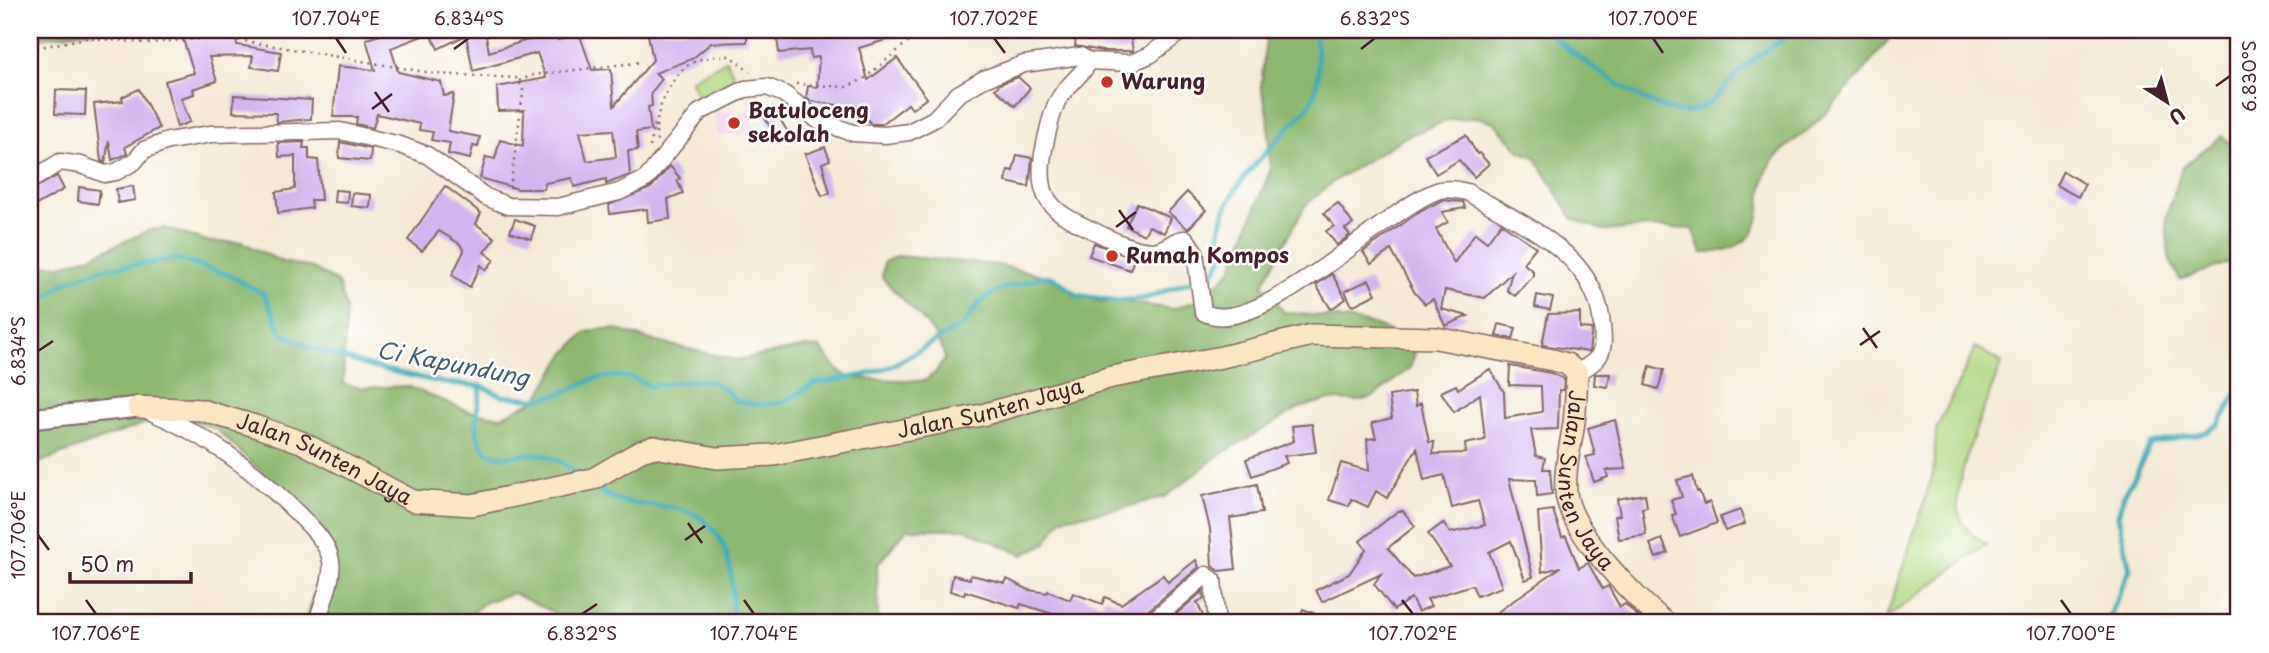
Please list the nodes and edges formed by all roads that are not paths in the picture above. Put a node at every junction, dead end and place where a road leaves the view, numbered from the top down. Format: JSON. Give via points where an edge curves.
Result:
{"nodes":[{"id":1,"x":1183,"y":30,"type":"edge"},
{"id":2,"x":1088,"y":61,"type":"junction"},
{"id":3,"x":30,"y":181,"type":"edge"},
{"id":4,"x":1577,"y":373,"type":"junction"},
{"id":5,"x":138,"y":407,"type":"junction"},
{"id":6,"x":30,"y":419,"type":"edge"},
{"id":7,"x":317,"y":623,"type":"edge"},
{"id":8,"x":1150,"y":623,"type":"edge"},
{"id":9,"x":1217,"y":623,"type":"edge"},
{"id":10,"x":1666,"y":623,"type":"edge"}],
"edges":[{"from":1,"to":2,"type":"street","via":[[1131,63]]},
{"from":2,"to":3,"type":"street","via":[[1080,56],[1024,64],[958,94],[934,119],[909,132],[885,135],[853,133],[819,121],[767,87],[745,89],[700,112],[646,179],[622,191],[558,207],[508,206],[486,197],[427,155],[340,131],[211,134],[144,150],[116,172],[105,174],[60,162]]},
{"from":2,"to":4,"type":"street","via":[[1055,107],[1040,176],[1042,191],[1065,217],[1119,244],[1154,251],[1181,239],[1191,243],[1203,312],[1242,311],[1298,286],[1440,190],[1467,192],[1557,247],[1589,278],[1602,321],[1604,347],[1595,362]]},
{"from":4,"to":5,"type":"main road","name":"Jalan Sunten Jaya","via":[[1567,363],[1436,338],[1312,335],[1112,377],[982,415],[786,453],[738,460],[654,447],[587,480],[472,505],[413,501],[301,442],[201,410]]},
{"from":4,"to":10,"type":"main road","name":"Jalan Sunten Jaya","via":[[1566,495],[1589,544]]},
{"from":5,"to":6,"type":"street"},
{"from":5,"to":7,"type":"street","via":[[181,425],[236,458],[322,541],[332,562]]},
{"from":8,"to":9,"type":"street","via":[[1206,575],[1213,580]]}]}
